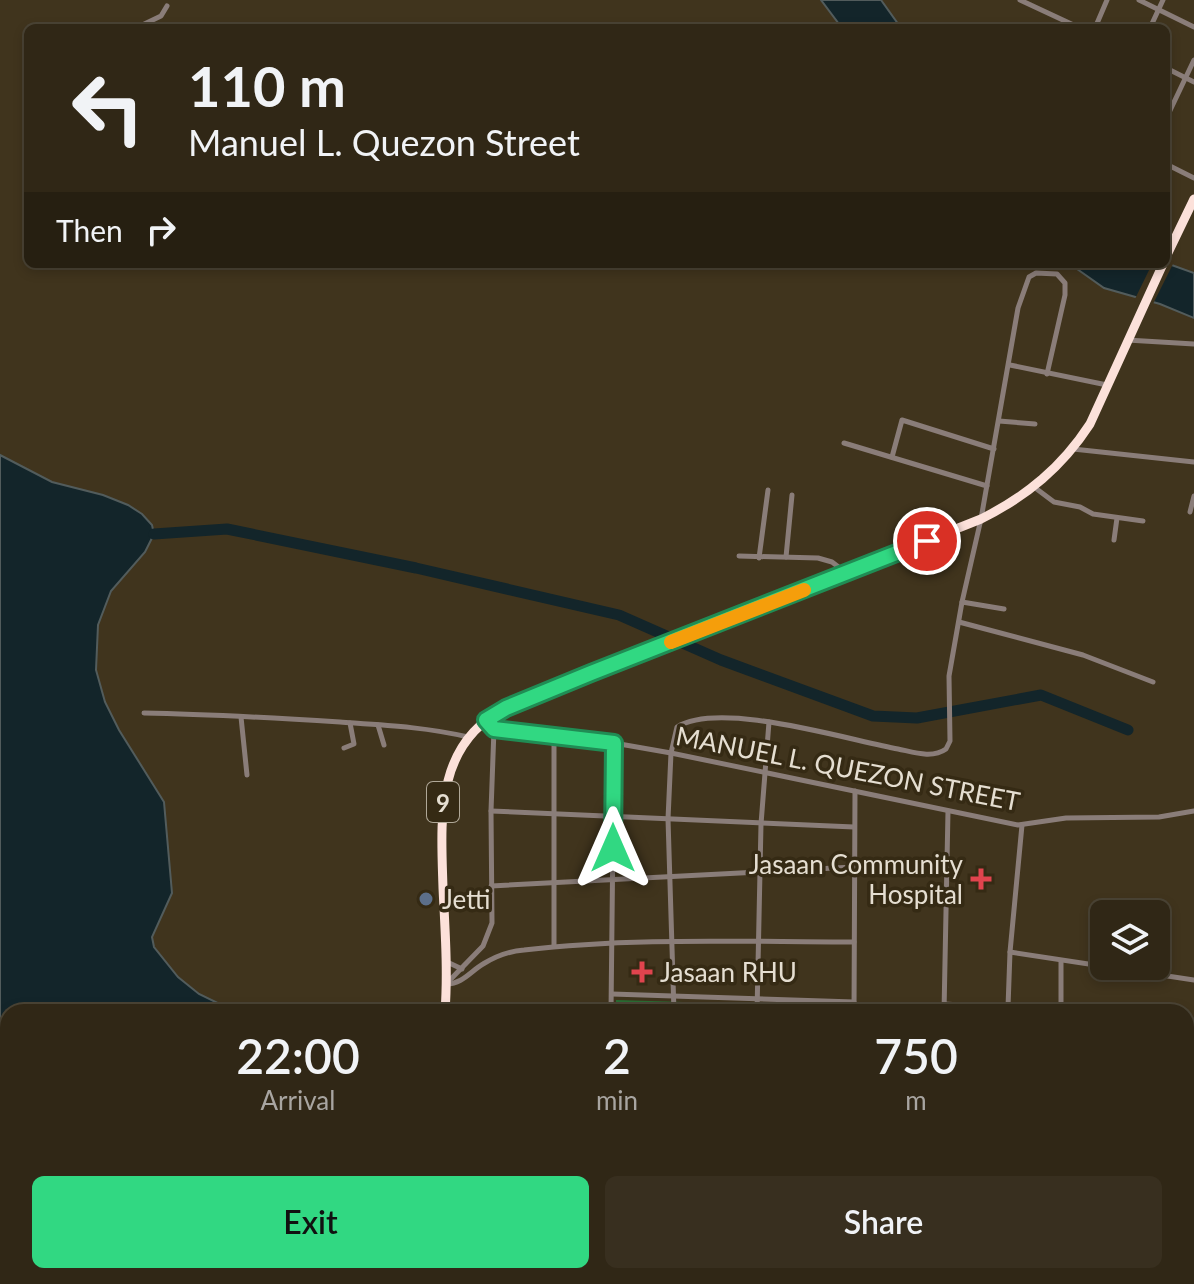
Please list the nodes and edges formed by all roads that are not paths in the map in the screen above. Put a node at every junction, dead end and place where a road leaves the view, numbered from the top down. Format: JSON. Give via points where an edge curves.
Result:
{"nodes":[{"id":1,"x":1020,"y":0,"type":"edge"},
{"id":2,"x":1107,"y":0,"type":"edge"},
{"id":3,"x":1139,"y":0,"type":"edge"},
{"id":4,"x":1163,"y":0,"type":"edge"},
{"id":5,"x":167,"y":6,"type":"dead end"},
{"id":6,"x":1159,"y":10,"type":"junction"},
{"id":7,"x":1060,"y":19,"type":"junction"},
{"id":8,"x":144,"y":24,"type":"edge"},
{"id":9,"x":1058,"y":24,"type":"edge"},
{"id":10,"x":1071,"y":24,"type":"edge"},
{"id":11,"x":1097,"y":24,"type":"edge"},
{"id":12,"x":1152,"y":24,"type":"edge"},
{"id":13,"x":1194,"y":27,"type":"edge"},
{"id":14,"x":1194,"y":60,"type":"edge"},
{"id":15,"x":1170,"y":70,"type":"edge"},
{"id":16,"x":1186,"y":78,"type":"junction"},
{"id":17,"x":1194,"y":82,"type":"edge"},
{"id":18,"x":1170,"y":111,"type":"edge"},
{"id":19,"x":1170,"y":166,"type":"edge"},
{"id":20,"x":1194,"y":178,"type":"edge"},
{"id":21,"x":1194,"y":199,"type":"edge"},
{"id":22,"x":1170,"y":249,"type":"edge"},
{"id":23,"x":1161,"y":268,"type":"edge"},
{"id":24,"x":1128,"y":335,"type":"junction"},
{"id":25,"x":1194,"y":344,"type":"edge"},
{"id":26,"x":1010,"y":365,"type":"junction"},
{"id":27,"x":1047,"y":374,"type":"junction"},
{"id":28,"x":1109,"y":385,"type":"junction"},
{"id":29,"x":999,"y":421,"type":"junction"},
{"id":30,"x":1035,"y":424,"type":"dead end"},
{"id":31,"x":844,"y":443,"type":"dead end"},
{"id":32,"x":994,"y":449,"type":"junction"},
{"id":33,"x":1072,"y":449,"type":"junction"},
{"id":34,"x":892,"y":457,"type":"junction"},
{"id":35,"x":1194,"y":462,"type":"edge"},
{"id":36,"x":987,"y":486,"type":"junction"},
{"id":37,"x":1034,"y":487,"type":"junction"},
{"id":38,"x":768,"y":490,"type":"dead end"},
{"id":39,"x":792,"y":495,"type":"dead end"},
{"id":40,"x":1194,"y":496,"type":"edge"},
{"id":41,"x":1190,"y":512,"type":"dead end"},
{"id":42,"x":1117,"y":518,"type":"junction"},
{"id":43,"x":981,"y":519,"type":"junction"},
{"id":44,"x":1143,"y":521,"type":"dead end"},
{"id":45,"x":1114,"y":540,"type":"dead end"},
{"id":46,"x":739,"y":556,"type":"dead end"},
{"id":47,"x":786,"y":557,"type":"junction"},
{"id":48,"x":759,"y":558,"type":"junction"},
{"id":49,"x":846,"y":573,"type":"junction"},
{"id":50,"x":962,"y":602,"type":"junction"},
{"id":51,"x":1004,"y":609,"type":"dead end"},
{"id":52,"x":959,"y":622,"type":"junction"},
{"id":53,"x":1153,"y":682,"type":"dead end"},
{"id":54,"x":144,"y":713,"type":"dead end"},
{"id":55,"x":241,"y":717,"type":"junction"},
{"id":56,"x":486,"y":720,"type":"junction"},
{"id":57,"x":769,"y":722,"type":"junction"},
{"id":58,"x":350,"y":723,"type":"junction"},
{"id":59,"x":378,"y":725,"type":"junction"},
{"id":60,"x":494,"y":729,"type":"junction"},
{"id":61,"x":469,"y":737,"type":"junction"},
{"id":62,"x":554,"y":737,"type":"junction"},
{"id":63,"x":614,"y":743,"type":"junction"},
{"id":64,"x":384,"y":745,"type":"dead end"},
{"id":65,"x":344,"y":748,"type":"dead end"},
{"id":66,"x":671,"y":753,"type":"junction"},
{"id":67,"x":764,"y":771,"type":"junction"},
{"id":68,"x":247,"y":775,"type":"dead end"},
{"id":69,"x":855,"y":791,"type":"junction"},
{"id":70,"x":491,"y":811,"type":"junction"},
{"id":71,"x":948,"y":811,"type":"junction"},
{"id":72,"x":1194,"y":811,"type":"edge"},
{"id":73,"x":552,"y":814,"type":"junction"},
{"id":74,"x":613,"y":816,"type":"junction"},
{"id":75,"x":668,"y":819,"type":"junction"},
{"id":76,"x":761,"y":824,"type":"junction"},
{"id":77,"x":1022,"y":825,"type":"junction"},
{"id":78,"x":854,"y":827,"type":"junction"},
{"id":79,"x":948,"y":866,"type":"junction"},
{"id":80,"x":854,"y":867,"type":"junction"},
{"id":81,"x":760,"y":872,"type":"junction"},
{"id":82,"x":670,"y":876,"type":"junction"},
{"id":83,"x":614,"y":879,"type":"junction"},
{"id":84,"x":553,"y":882,"type":"junction"},
{"id":85,"x":491,"y":886,"type":"junction"},
{"id":86,"x":672,"y":942,"type":"junction"},
{"id":87,"x":759,"y":942,"type":"junction"},
{"id":88,"x":854,"y":942,"type":"junction"},
{"id":89,"x":613,"y":944,"type":"junction"},
{"id":90,"x":554,"y":946,"type":"junction"},
{"id":91,"x":1010,"y":952,"type":"junction"},
{"id":92,"x":445,"y":961,"type":"junction"},
{"id":93,"x":1061,"y":961,"type":"junction"},
{"id":94,"x":462,"y":969,"type":"junction"},
{"id":95,"x":1194,"y":980,"type":"edge"},
{"id":96,"x":446,"y":984,"type":"junction"},
{"id":97,"x":612,"y":994,"type":"junction"},
{"id":98,"x":673,"y":996,"type":"junction"},
{"id":99,"x":757,"y":999,"type":"junction"},
{"id":100,"x":854,"y":1002,"type":"joint"},
{"id":101,"x":445,"y":1004,"type":"edge"},
{"id":102,"x":611,"y":1004,"type":"edge"},
{"id":103,"x":674,"y":1004,"type":"edge"},
{"id":104,"x":757,"y":1004,"type":"edge"},
{"id":105,"x":944,"y":1004,"type":"edge"},
{"id":106,"x":1008,"y":1004,"type":"edge"},
{"id":107,"x":1061,"y":1004,"type":"edge"}],
"edges":[{"from":1,"to":7,"type":"street"},
{"from":2,"to":11,"type":"street"},
{"from":3,"to":6,"type":"street"},
{"from":4,"to":6,"type":"street"},
{"from":5,"to":8,"type":"street","via":[[161,16]]},
{"from":6,"to":12,"type":"street"},
{"from":6,"to":13,"type":"street"},
{"from":7,"to":9,"type":"street"},
{"from":7,"to":10,"type":"street"},
{"from":14,"to":16,"type":"street"},
{"from":15,"to":16,"type":"street"},
{"from":16,"to":17,"type":"street"},
{"from":16,"to":18,"type":"street"},
{"from":19,"to":20,"type":"street"},
{"from":21,"to":22,"type":"highway"},
{"from":23,"to":24,"type":"highway","number":"9"},
{"from":24,"to":25,"type":"street"},
{"from":24,"to":28,"type":"highway","number":"9"},
{"from":26,"to":27,"type":"street"},
{"from":26,"to":27,"type":"street","via":[[1018,308],[1029,277],[1057,274],[1066,290]]},
{"from":26,"to":29,"type":"street"},
{"from":27,"to":28,"type":"street"},
{"from":28,"to":33,"type":"highway","number":"9"},
{"from":29,"to":30,"type":"street"},
{"from":29,"to":32,"type":"street"},
{"from":31,"to":34,"type":"street"},
{"from":32,"to":34,"type":"street","via":[[902,420]]},
{"from":32,"to":36,"type":"street"},
{"from":33,"to":35,"type":"street"},
{"from":33,"to":37,"type":"highway","number":"9"},
{"from":34,"to":36,"type":"street"},
{"from":36,"to":43,"type":"street"},
{"from":37,"to":42,"type":"street","via":[[1054,502]]},
{"from":37,"to":43,"type":"highway","number":"9"},
{"from":38,"to":48,"type":"street"},
{"from":39,"to":47,"type":"street"},
{"from":40,"to":41,"type":"street"},
{"from":42,"to":44,"type":"street"},
{"from":42,"to":45,"type":"street"},
{"from":43,"to":49,"type":"highway","number":"9"},
{"from":43,"to":50,"type":"street"},
{"from":46,"to":48,"type":"street"},
{"from":47,"to":48,"type":"street"},
{"from":47,"to":49,"type":"street","via":[[825,560]]},
{"from":49,"to":56,"type":"highway","number":"9"},
{"from":50,"to":51,"type":"street"},
{"from":50,"to":52,"type":"street"},
{"from":52,"to":53,"type":"street","via":[[1083,655]]},
{"from":52,"to":57,"type":"street","via":[[949,676],[948,745],[942,753],[930,755]]},
{"from":54,"to":55,"type":"street"},
{"from":55,"to":58,"type":"street"},
{"from":55,"to":68,"type":"street"},
{"from":56,"to":60,"type":"street"},
{"from":56,"to":61,"type":"highway","number":"9"},
{"from":57,"to":66,"type":"street","via":[[686,722],[674,731]]},
{"from":57,"to":67,"type":"street"},
{"from":58,"to":59,"type":"street"},
{"from":58,"to":65,"type":"street","via":[[354,744]]},
{"from":59,"to":61,"type":"street"},
{"from":59,"to":64,"type":"street"},
{"from":60,"to":62,"type":"street","name":"MANUEL L. QUEZON STREET"},
{"from":60,"to":70,"type":"street"},
{"from":61,"to":92,"type":"highway","number":"9","via":[[451,768],[443,805]]},
{"from":62,"to":63,"type":"street","name":"MANUEL L. QUEZON STREET"},
{"from":62,"to":73,"type":"street"},
{"from":63,"to":66,"type":"street","name":"MANUEL L. QUEZON STREET"},
{"from":63,"to":74,"type":"street"},
{"from":66,"to":67,"type":"street","name":"MANUEL L. QUEZON STREET"},
{"from":66,"to":75,"type":"street"},
{"from":67,"to":69,"type":"street","name":"MANUEL L. QUEZON STREET"},
{"from":67,"to":76,"type":"street"},
{"from":69,"to":71,"type":"street","name":"MANUEL L. QUEZON STREET"},
{"from":69,"to":78,"type":"street"},
{"from":70,"to":73,"type":"street"},
{"from":70,"to":85,"type":"street"},
{"from":71,"to":77,"type":"street","name":"MANUEL L. QUEZON STREET"},
{"from":71,"to":79,"type":"street"},
{"from":72,"to":77,"type":"street","name":"MANUEL L. QUEZON STREET"},
{"from":73,"to":74,"type":"street"},
{"from":73,"to":84,"type":"street"},
{"from":74,"to":75,"type":"street"},
{"from":74,"to":83,"type":"street"},
{"from":75,"to":76,"type":"street"},
{"from":75,"to":82,"type":"street"},
{"from":76,"to":78,"type":"street"},
{"from":76,"to":81,"type":"street"},
{"from":77,"to":91,"type":"street"},
{"from":78,"to":80,"type":"street"},
{"from":79,"to":80,"type":"street"},
{"from":79,"to":105,"type":"street"},
{"from":80,"to":81,"type":"street"},
{"from":80,"to":88,"type":"street"},
{"from":81,"to":82,"type":"street"},
{"from":81,"to":87,"type":"street"},
{"from":82,"to":83,"type":"street"},
{"from":82,"to":86,"type":"street"},
{"from":83,"to":84,"type":"street"},
{"from":83,"to":89,"type":"street"},
{"from":84,"to":85,"type":"street"},
{"from":84,"to":90,"type":"street"},
{"from":85,"to":94,"type":"street","via":[[490,934]]},
{"from":86,"to":87,"type":"street"},
{"from":86,"to":89,"type":"street"},
{"from":86,"to":98,"type":"street"},
{"from":87,"to":88,"type":"street"},
{"from":87,"to":99,"type":"street"},
{"from":88,"to":100,"type":"street"},
{"from":89,"to":90,"type":"street"},
{"from":89,"to":97,"type":"street"},
{"from":90,"to":96,"type":"street","via":[[502,955],[457,983]]},
{"from":91,"to":93,"type":"street"},
{"from":91,"to":106,"type":"street"},
{"from":92,"to":94,"type":"street"},
{"from":92,"to":96,"type":"highway","number":"9"},
{"from":93,"to":95,"type":"street"},
{"from":93,"to":107,"type":"street"},
{"from":94,"to":96,"type":"street"},
{"from":96,"to":101,"type":"highway","number":"9"},
{"from":97,"to":98,"type":"street"},
{"from":97,"to":102,"type":"street"},
{"from":98,"to":99,"type":"street"},
{"from":98,"to":103,"type":"street"},
{"from":99,"to":100,"type":"street"},
{"from":99,"to":104,"type":"street"}]}
